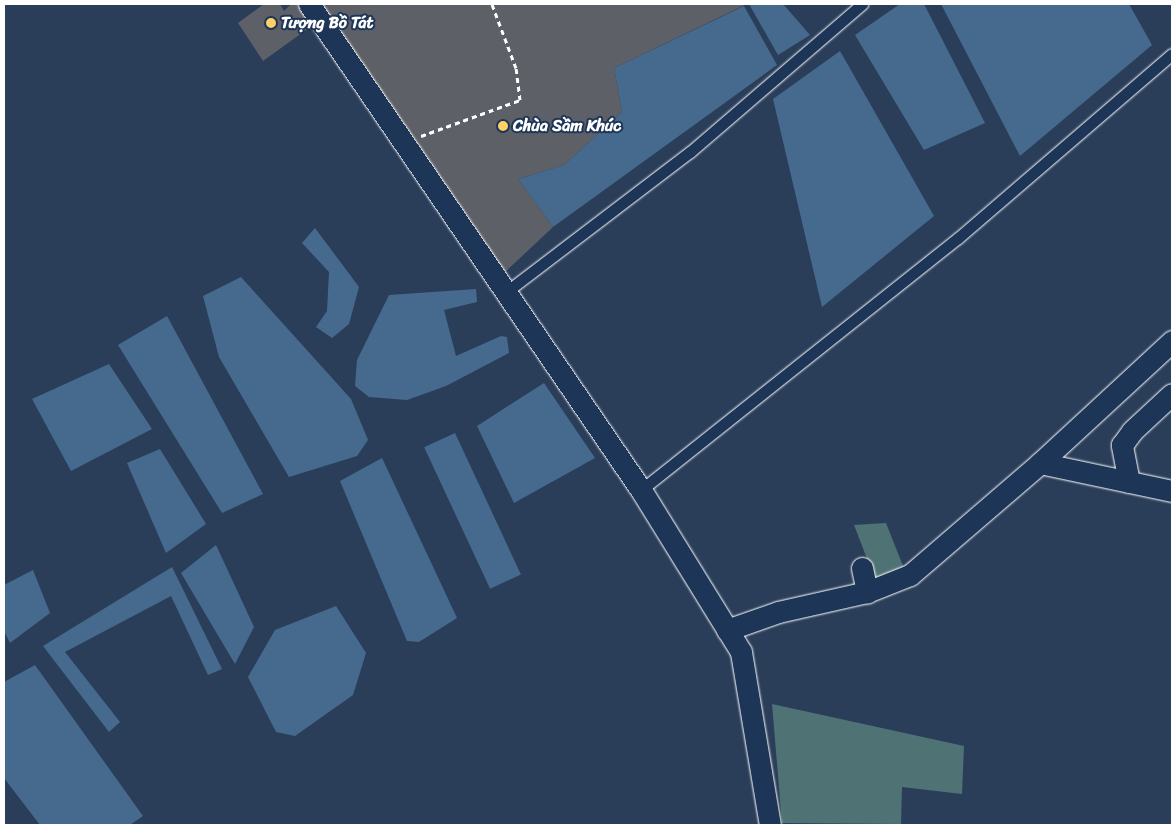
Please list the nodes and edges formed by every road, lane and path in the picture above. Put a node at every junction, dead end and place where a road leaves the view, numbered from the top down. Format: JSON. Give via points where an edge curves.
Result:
{"nodes":[{"id":1,"x":309,"y":4,"type":"edge"},
{"id":2,"x":492,"y":4,"type":"edge"},
{"id":3,"x":862,"y":4,"type":"edge"},
{"id":4,"x":1172,"y":54,"type":"edge"},
{"id":5,"x":404,"y":146,"type":"junction"},
{"id":6,"x":506,"y":292,"type":"junction"},
{"id":7,"x":1172,"y":341,"type":"edge"},
{"id":8,"x":1172,"y":394,"type":"edge"},
{"id":9,"x":1040,"y":463,"type":"junction"},
{"id":10,"x":1129,"y":482,"type":"junction"},
{"id":11,"x":642,"y":490,"type":"junction"},
{"id":12,"x":1172,"y":492,"type":"edge"},
{"id":13,"x":862,"y":568,"type":"dead end"},
{"id":14,"x":867,"y":592,"type":"junction"},
{"id":15,"x":727,"y":630,"type":"junction"},
{"id":16,"x":770,"y":825,"type":"edge"}],
"edges":[{"from":1,"to":5,"type":"street"},
{"from":2,"to":5,"type":"path","via":[[516,68],[520,100],[410,140]]},
{"from":3,"to":6,"type":"lane","via":[[690,152]]},
{"from":4,"to":11,"type":"lane","via":[[958,238]]},
{"from":5,"to":6,"type":"street"},
{"from":6,"to":11,"type":"street"},
{"from":7,"to":9,"type":"street"},
{"from":8,"to":10,"type":"street","via":[[1132,431],[1122,445]]},
{"from":9,"to":10,"type":"street"},
{"from":9,"to":14,"type":"street","via":[[910,575]]},
{"from":10,"to":12,"type":"street"},
{"from":11,"to":15,"type":"street"},
{"from":13,"to":14,"type":"street"},
{"from":14,"to":15,"type":"street","via":[[778,612]]},
{"from":15,"to":16,"type":"street","via":[[741,652]]}]}
